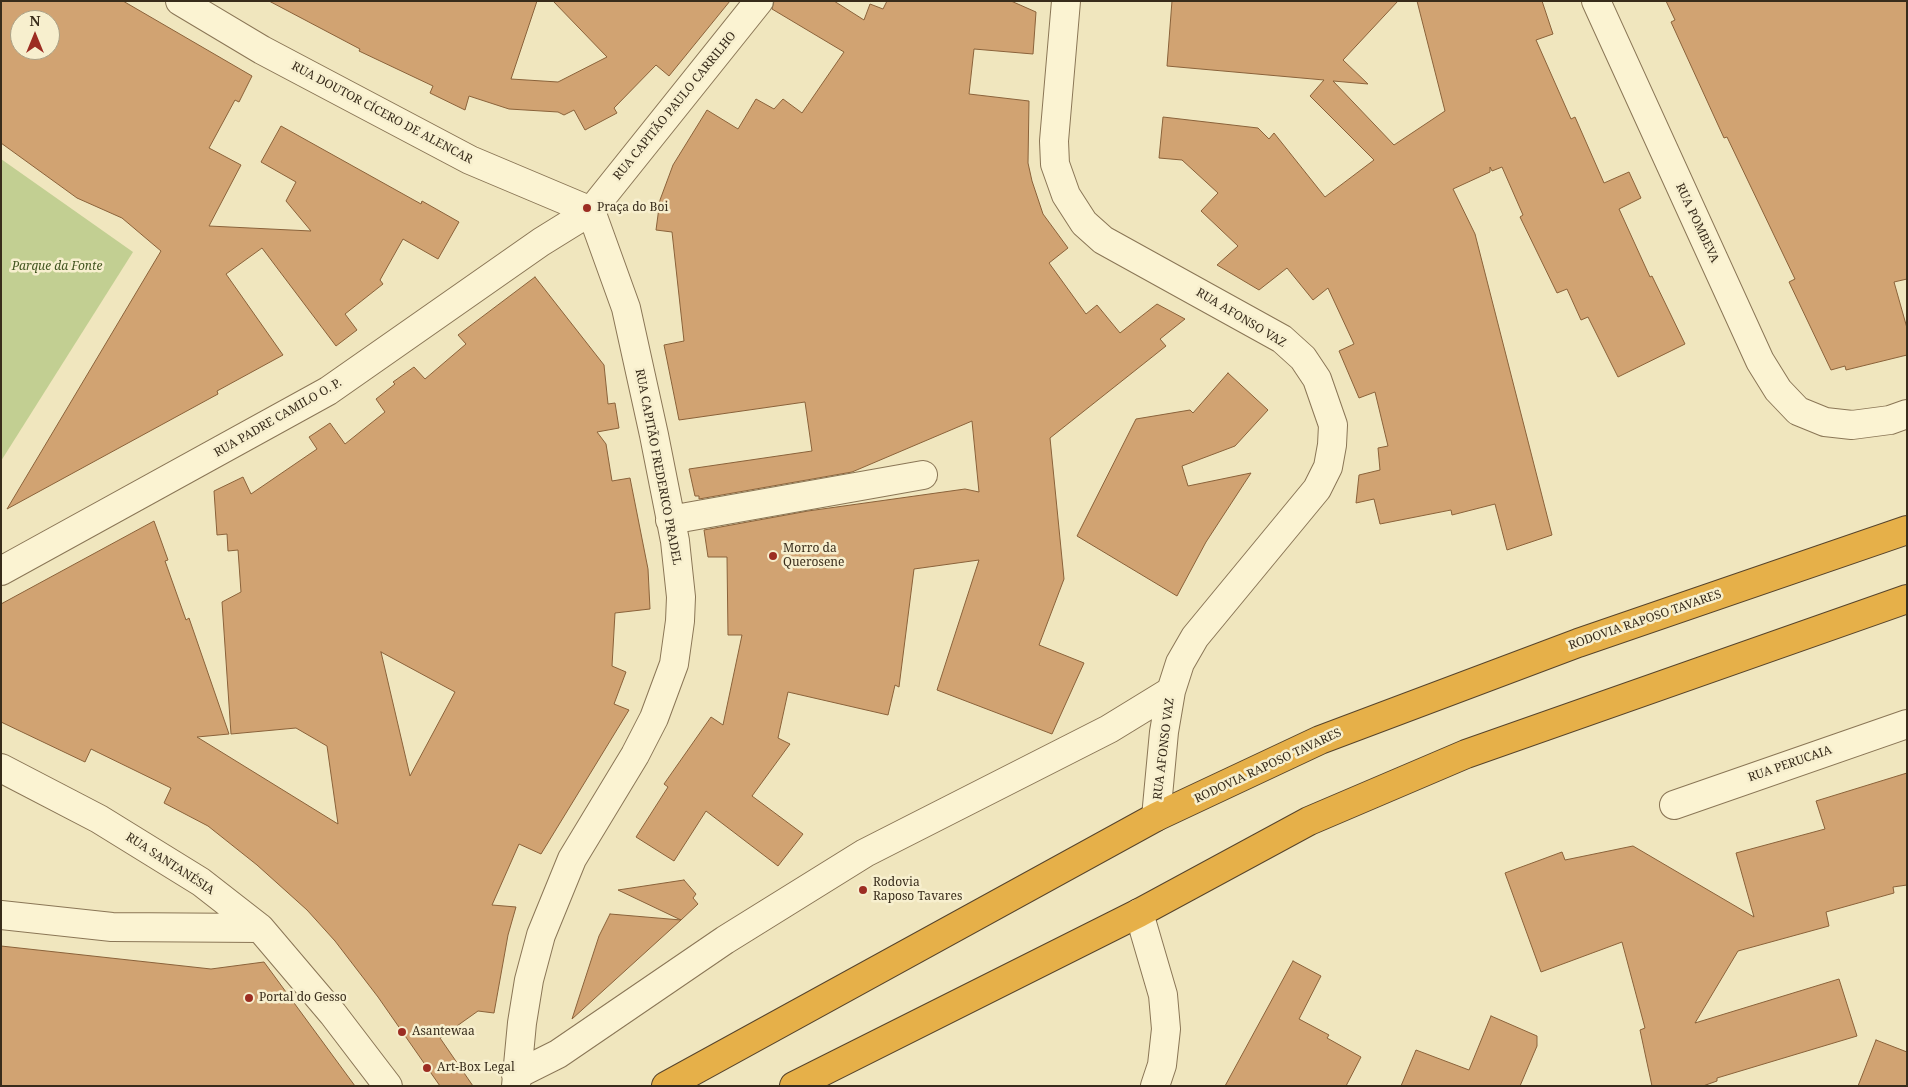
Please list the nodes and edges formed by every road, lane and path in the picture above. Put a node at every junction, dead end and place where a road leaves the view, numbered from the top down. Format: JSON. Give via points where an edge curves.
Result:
{"nodes":[{"id":1,"x":180,"y":1,"type":"edge"},
{"id":2,"x":759,"y":1,"type":"edge"},
{"id":3,"x":1066,"y":1,"type":"edge"},
{"id":4,"x":1596,"y":1,"type":"edge"},
{"id":5,"x":591,"y":211,"type":"junction"},
{"id":6,"x":1907,"y":414,"type":"edge"},
{"id":7,"x":923,"y":475,"type":"dead end"},
{"id":8,"x":670,"y":520,"type":"junction"},
{"id":9,"x":1907,"y":530,"type":"edge"},
{"id":10,"x":1,"y":571,"type":"edge"},
{"id":11,"x":1907,"y":599,"type":"edge"},
{"id":12,"x":1171,"y":691,"type":"junction"},
{"id":13,"x":1907,"y":724,"type":"edge"},
{"id":14,"x":1,"y":768,"type":"edge"},
{"id":15,"x":1674,"y":804,"type":"dead end"},
{"id":16,"x":1156,"y":818,"type":"junction"},
{"id":17,"x":1139,"y":913,"type":"junction"},
{"id":18,"x":1,"y":915,"type":"edge"},
{"id":19,"x":260,"y":928,"type":"junction"},
{"id":20,"x":516,"y":1080,"type":"edge"},
{"id":21,"x":388,"y":1086,"type":"edge"},
{"id":22,"x":666,"y":1086,"type":"edge"},
{"id":23,"x":794,"y":1086,"type":"edge"},
{"id":24,"x":1155,"y":1086,"type":"edge"}],
"edges":[{"from":1,"to":5,"type":"street","name":"RUA DOUTOR CÍCERO DE ALENCAR","via":[[262,50],[470,160]]},
{"from":2,"to":5,"type":"street","name":"RUA CAPITÃO PAULO CARRILHO"},
{"from":3,"to":12,"type":"street","name":"RUA AFONSO VAZ","via":[[1054,141],[1055,164],[1066,195],[1084,223],[1104,240],[1282,339],[1303,358],[1317,379],[1333,425],[1328,466],[1317,489],[1195,637],[1180,663]]},
{"from":4,"to":6,"type":"street","name":"RUA POMBEVA","via":[[1760,361],[1778,390],[1798,411],[1825,422],[1852,425],[1890,420]]},
{"from":5,"to":8,"type":"street","name":"RUA CAPITÃO FREDERICO PRADEL","via":[[626,308]]},
{"from":5,"to":10,"type":"street","name":"RUA PADRE CAMILO O. P.","via":[[541,242],[328,391]]},
{"from":7,"to":8,"type":"street"},
{"from":8,"to":20,"type":"street","name":"RUA CAPITÃO FREDERICO PRADEL","via":[[681,597],[674,664],[654,718],[572,859],[541,935],[529,980]]},
{"from":9,"to":16,"type":"highway","name":"RODOVIA RAPOSO TAVARES","via":[[1578,642],[1457,687],[1320,740]]},
{"from":11,"to":17,"type":"highway","via":[[1466,754],[1309,821]]},
{"from":12,"to":16,"type":"street","name":"RUA AFONSO VAZ"},
{"from":12,"to":20,"type":"street","via":[[1109,729],[865,853],[725,940]]},
{"from":13,"to":15,"type":"street","name":"RUA PERUCAIA"},
{"from":14,"to":19,"type":"street","name":"RUA SANTANÉSIA","via":[[99,819],[201,882]]},
{"from":16,"to":22,"type":"highway","name":"RODOVIA RAPOSO TAVARES"},
{"from":17,"to":23,"type":"highway"},
{"from":17,"to":24,"type":"street","via":[[1163,995],[1166,1029],[1162,1065]]},
{"from":18,"to":19,"type":"street","via":[[112,927]]},
{"from":19,"to":21,"type":"street","name":"RUA SANTANÉSIA","via":[[333,1014]]}]}
